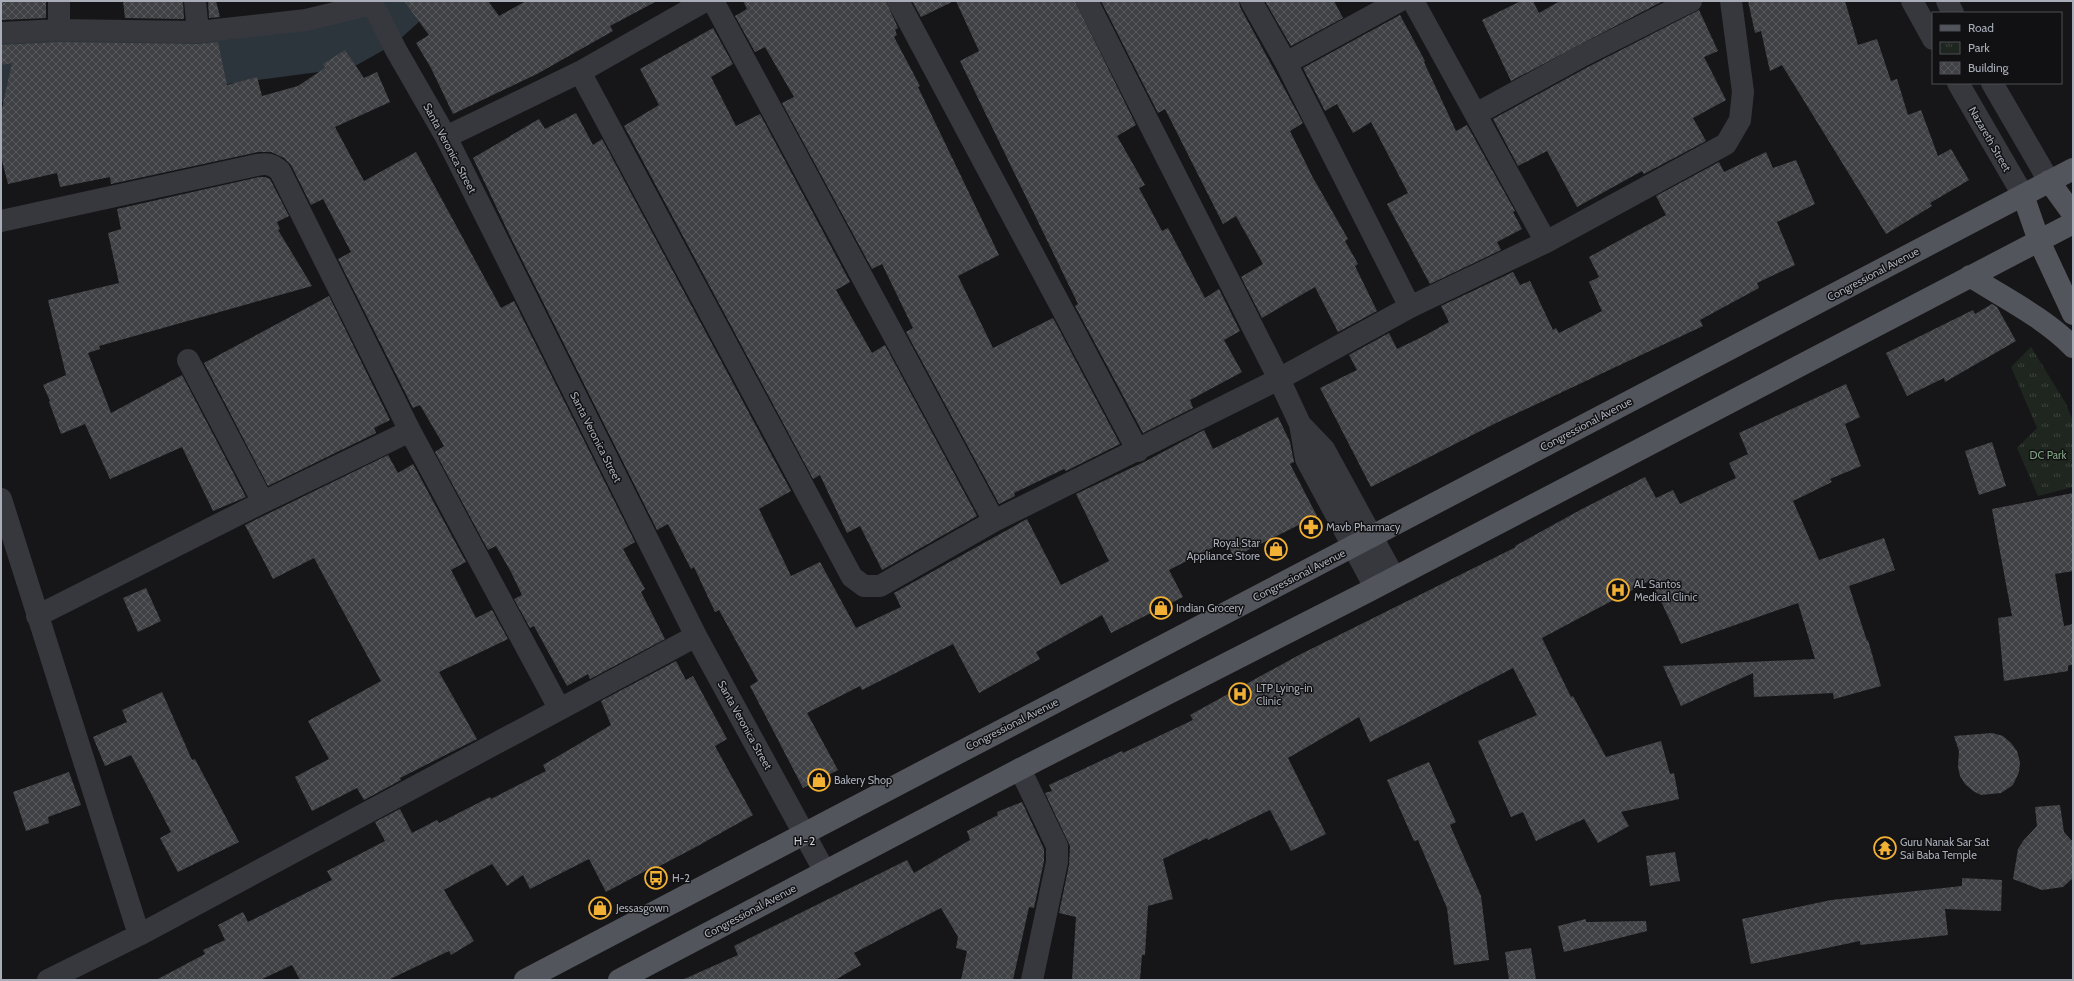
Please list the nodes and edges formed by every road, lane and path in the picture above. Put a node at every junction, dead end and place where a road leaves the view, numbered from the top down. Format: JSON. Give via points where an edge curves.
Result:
{"nodes":[{"id":1,"x":59,"y":1,"type":"edge"},
{"id":2,"x":195,"y":1,"type":"edge"},
{"id":3,"x":706,"y":1,"type":"edge"},
{"id":4,"x":713,"y":1,"type":"edge"},
{"id":5,"x":898,"y":1,"type":"edge"},
{"id":6,"x":1087,"y":1,"type":"edge"},
{"id":7,"x":1251,"y":1,"type":"edge"},
{"id":8,"x":1399,"y":1,"type":"edge"},
{"id":9,"x":1413,"y":1,"type":"edge"},
{"id":10,"x":1691,"y":1,"type":"edge"},
{"id":11,"x":1731,"y":1,"type":"edge"},
{"id":12,"x":1912,"y":1,"type":"edge"},
{"id":13,"x":1947,"y":1,"type":"edge"},
{"id":14,"x":373,"y":6,"type":"edge"},
{"id":15,"x":1952,"y":12,"type":"edge"},
{"id":16,"x":59,"y":30,"type":"junction"},
{"id":17,"x":198,"y":32,"type":"junction"},
{"id":18,"x":1,"y":33,"type":"edge"},
{"id":19,"x":1932,"y":37,"type":"edge"},
{"id":20,"x":1286,"y":63,"type":"junction"},
{"id":21,"x":580,"y":72,"type":"junction"},
{"id":22,"x":1959,"y":84,"type":"edge"},
{"id":23,"x":1993,"y":84,"type":"edge"},
{"id":24,"x":1476,"y":114,"type":"junction"},
{"id":25,"x":446,"y":137,"type":"junction"},
{"id":26,"x":2073,"y":168,"type":"edge"},
{"id":27,"x":2049,"y":181,"type":"junction"},
{"id":28,"x":2023,"y":195,"type":"junction"},
{"id":29,"x":2073,"y":214,"type":"edge"},
{"id":30,"x":1,"y":221,"type":"edge"},
{"id":31,"x":2073,"y":223,"type":"edge"},
{"id":32,"x":2039,"y":241,"type":"junction"},
{"id":33,"x":1546,"y":242,"type":"junction"},
{"id":34,"x":1970,"y":276,"type":"junction"},
{"id":35,"x":1410,"y":307,"type":"junction"},
{"id":36,"x":2073,"y":314,"type":"edge"},
{"id":37,"x":2073,"y":347,"type":"edge"},
{"id":38,"x":188,"y":360,"type":"dead end"},
{"id":39,"x":1279,"y":379,"type":"junction"},
{"id":40,"x":410,"y":431,"type":"junction"},
{"id":41,"x":1138,"y":451,"type":"junction"},
{"id":42,"x":1,"y":499,"type":"edge"},
{"id":43,"x":263,"y":502,"type":"junction"},
{"id":44,"x":994,"y":521,"type":"junction"},
{"id":45,"x":1363,"y":542,"type":"junction"},
{"id":46,"x":1385,"y":582,"type":"junction"},
{"id":47,"x":37,"y":616,"type":"junction"},
{"id":48,"x":696,"y":636,"type":"junction"},
{"id":49,"x":559,"y":708,"type":"junction"},
{"id":50,"x":1020,"y":769,"type":"junction"},
{"id":51,"x":804,"y":832,"type":"junction"},
{"id":52,"x":825,"y":872,"type":"junction"},
{"id":53,"x":140,"y":935,"type":"junction"},
{"id":54,"x":48,"y":980,"type":"edge"},
{"id":55,"x":525,"y":980,"type":"edge"},
{"id":56,"x":619,"y":980,"type":"edge"},
{"id":57,"x":1032,"y":980,"type":"edge"}],
"edges":[{"from":1,"to":16,"type":"street"},
{"from":2,"to":17,"type":"street"},
{"from":3,"to":21,"type":"street"},
{"from":4,"to":44,"type":"street"},
{"from":5,"to":41,"type":"street"},
{"from":6,"to":39,"type":"street"},
{"from":7,"to":20,"type":"street"},
{"from":8,"to":20,"type":"street"},
{"from":9,"to":24,"type":"street"},
{"from":10,"to":24,"type":"street","via":[[1580,57]]},
{"from":11,"to":33,"type":"street","via":[[1743,92],[1740,120],[1726,144]]},
{"from":12,"to":19,"type":"street"},
{"from":13,"to":15,"type":"street"},
{"from":14,"to":17,"type":"street","via":[[306,20]]},
{"from":14,"to":25,"type":"street","name":"Santa Veronica Street"},
{"from":16,"to":17,"type":"street"},
{"from":16,"to":18,"type":"street"},
{"from":20,"to":35,"type":"street"},
{"from":21,"to":25,"type":"street"},
{"from":21,"to":44,"type":"street","via":[[852,577],[864,586],[880,586]]},
{"from":22,"to":28,"type":"street","name":"Nazareth Street"},
{"from":23,"to":27,"type":"street"},
{"from":24,"to":33,"type":"street"},
{"from":25,"to":48,"type":"street","name":"Santa Veronica Street"},
{"from":26,"to":27,"type":"main road","name":"Congressional Avenue"},
{"from":27,"to":28,"type":"main road","name":"Congressional Avenue"},
{"from":27,"to":29,"type":"main road"},
{"from":28,"to":32,"type":"main road"},
{"from":28,"to":45,"type":"main road","name":"Congressional Avenue"},
{"from":30,"to":40,"type":"street","via":[[265,163],[273,165],[280,171]]},
{"from":31,"to":32,"type":"main road","name":"Congressional Avenue"},
{"from":32,"to":34,"type":"main road","name":"Congressional Avenue"},
{"from":32,"to":36,"type":"main road"},
{"from":33,"to":35,"type":"street"},
{"from":34,"to":37,"type":"main road","via":[[2039,320]]},
{"from":34,"to":46,"type":"main road","name":"Congressional Avenue"},
{"from":35,"to":39,"type":"street"},
{"from":38,"to":43,"type":"street"},
{"from":39,"to":41,"type":"street"},
{"from":39,"to":45,"type":"street","via":[[1300,424],[1324,449]]},
{"from":40,"to":43,"type":"street"},
{"from":40,"to":49,"type":"street"},
{"from":41,"to":44,"type":"street"},
{"from":42,"to":47,"type":"street"},
{"from":43,"to":47,"type":"street"},
{"from":45,"to":46,"type":"street"},
{"from":45,"to":51,"type":"main road","name":"Congressional Avenue"},
{"from":46,"to":50,"type":"main road","name":"Congressional Avenue"},
{"from":47,"to":53,"type":"street"},
{"from":48,"to":49,"type":"street"},
{"from":48,"to":51,"type":"street","name":"Santa Veronica Street"},
{"from":49,"to":53,"type":"street"},
{"from":50,"to":52,"type":"main road","name":"Congressional Avenue"},
{"from":50,"to":57,"type":"street","via":[[1057,846],[1057,862]]},
{"from":51,"to":52,"type":"street","name":"Santa Veronica Street"},
{"from":51,"to":55,"type":"main road","name":"Congressional Avenue"},
{"from":52,"to":56,"type":"main road","name":"Congressional Avenue"},
{"from":53,"to":54,"type":"street"}]}
